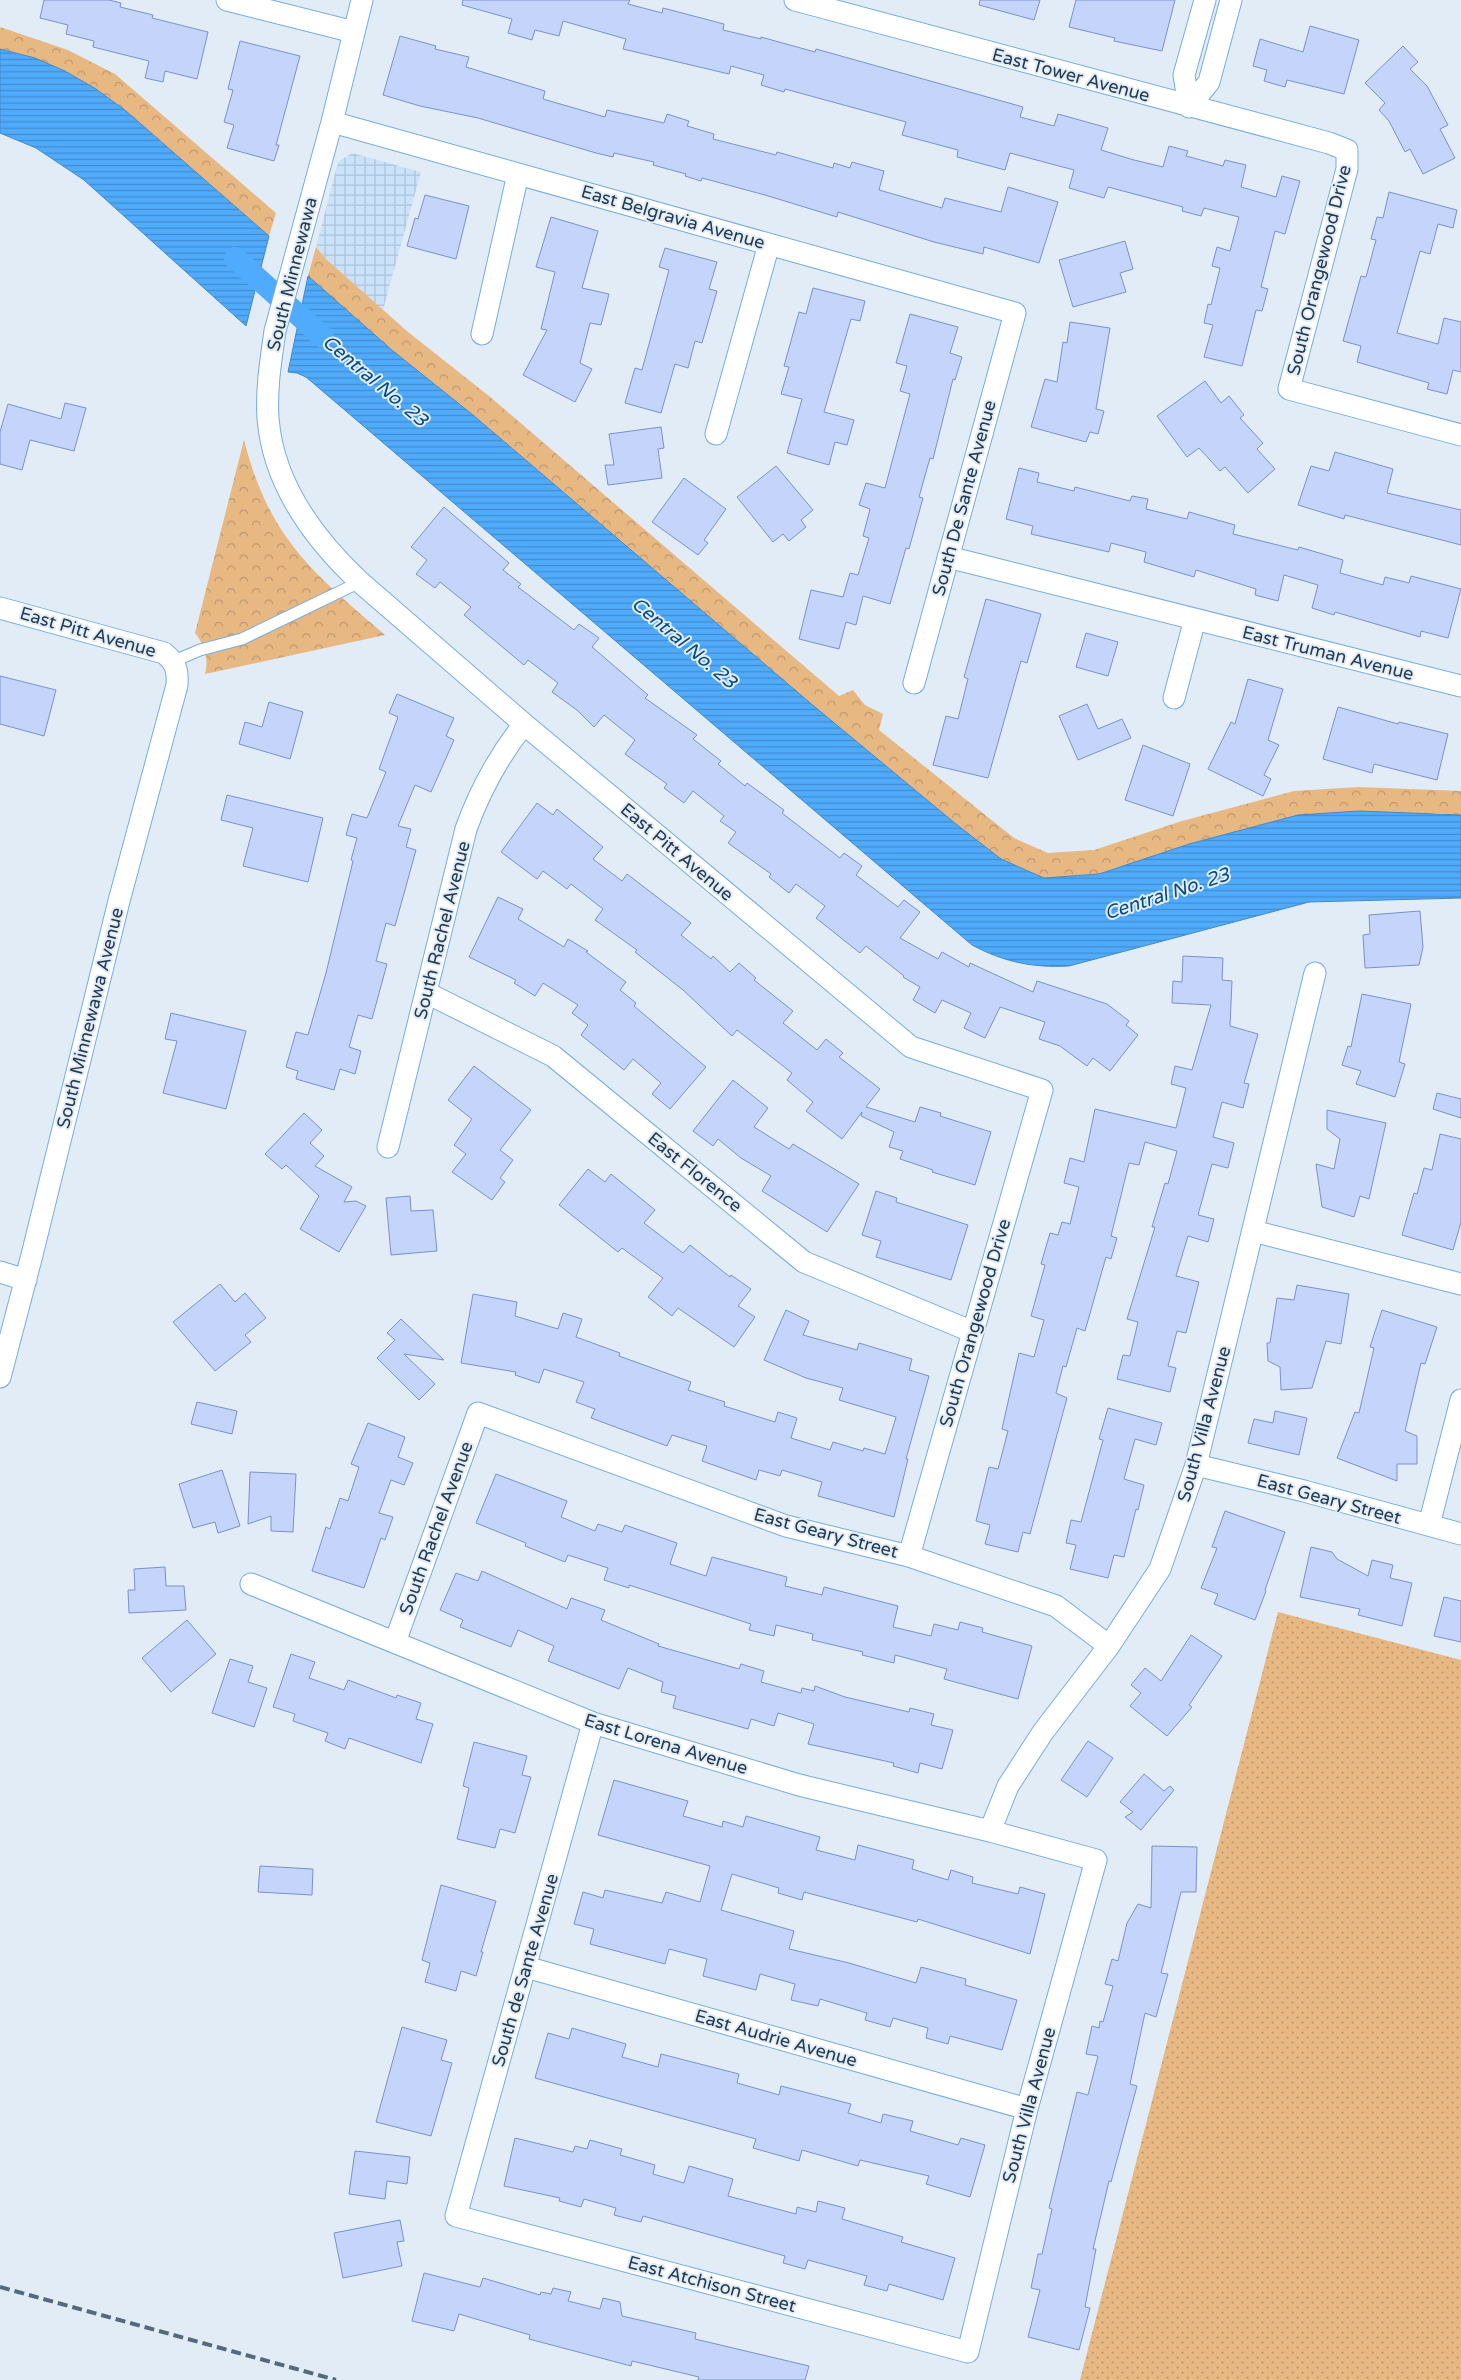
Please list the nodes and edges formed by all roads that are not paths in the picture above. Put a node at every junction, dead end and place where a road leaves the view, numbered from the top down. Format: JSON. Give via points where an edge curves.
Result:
{"nodes":[{"id":1,"x":228,"y":0,"type":"edge"},
{"id":2,"x":362,"y":0,"type":"edge"},
{"id":3,"x":795,"y":0,"type":"edge"},
{"id":4,"x":1205,"y":0,"type":"edge"},
{"id":5,"x":1231,"y":0,"type":"edge"},
{"id":6,"x":354,"y":32,"type":"junction"},
{"id":7,"x":1189,"y":107,"type":"junction"},
{"id":8,"x":332,"y":122,"type":"junction"},
{"id":9,"x":1347,"y":150,"type":"joint"},
{"id":10,"x":518,"y":174,"type":"junction"},
{"id":11,"x":769,"y":244,"type":"junction"},
{"id":12,"x":1015,"y":313,"type":"joint"},
{"id":13,"x":482,"y":334,"type":"dead end"},
{"id":14,"x":716,"y":434,"type":"dead end"},
{"id":15,"x":1461,"y":435,"type":"edge"},
{"id":16,"x":948,"y":556,"type":"junction"},
{"id":17,"x":340,"y":564,"type":"joint"},
{"id":18,"x":360,"y":582,"type":"junction"},
{"id":19,"x":0,"y":608,"type":"edge"},
{"id":20,"x":1195,"y":619,"type":"junction"},
{"id":21,"x":174,"y":661,"type":"junction"},
{"id":22,"x":914,"y":683,"type":"dead end"},
{"id":23,"x":1461,"y":686,"type":"edge"},
{"id":24,"x":1174,"y":698,"type":"dead end"},
{"id":25,"x":524,"y":724,"type":"junction"},
{"id":26,"x":1315,"y":972,"type":"dead end"},
{"id":27,"x":427,"y":994,"type":"junction"},
{"id":28,"x":1042,"y":1090,"type":"joint"},
{"id":29,"x":388,"y":1147,"type":"dead end"},
{"id":30,"x":1253,"y":1231,"type":"junction"},
{"id":31,"x":0,"y":1272,"type":"edge"},
{"id":32,"x":26,"y":1280,"type":"junction"},
{"id":33,"x":1461,"y":1284,"type":"edge"},
{"id":34,"x":973,"y":1332,"type":"junction"},
{"id":35,"x":0,"y":1377,"type":"edge"},
{"id":36,"x":1461,"y":1400,"type":"edge"},
{"id":37,"x":478,"y":1413,"type":"joint"},
{"id":38,"x":1196,"y":1465,"type":"junction"},
{"id":39,"x":1428,"y":1525,"type":"junction"},
{"id":40,"x":1461,"y":1534,"type":"edge"},
{"id":41,"x":909,"y":1556,"type":"junction"},
{"id":42,"x":251,"y":1584,"type":"dead end"},
{"id":43,"x":394,"y":1642,"type":"junction"},
{"id":44,"x":1109,"y":1646,"type":"junction"},
{"id":45,"x":593,"y":1724,"type":"junction"},
{"id":46,"x":990,"y":1831,"type":"junction"},
{"id":47,"x":1096,"y":1860,"type":"joint"},
{"id":48,"x":526,"y":1967,"type":"junction"},
{"id":49,"x":1027,"y":2109,"type":"junction"},
{"id":50,"x":456,"y":2216,"type":"joint"},
{"id":51,"x":968,"y":2352,"type":"joint"}],
"edges":[{"from":1,"to":6,"type":"street"},
{"from":2,"to":6,"type":"street","name":"South Minnewawa"},
{"from":3,"to":7,"type":"street","name":"East Tower Avenue"},
{"from":4,"to":7,"type":"street","via":[[1184,74]]},
{"from":5,"to":7,"type":"street","via":[[1209,82]]},
{"from":6,"to":8,"type":"street","name":"South Minnewawa"},
{"from":7,"to":9,"type":"street","name":"East Tower Avenue"},
{"from":8,"to":10,"type":"street","name":"East Belgravia Avenue"},
{"from":8,"to":17,"type":"street","name":"South Minnewawa","via":[[275,330],[268,419],[277,459],[290,494],[312,531]]},
{"from":9,"to":15,"type":"street","name":"South Orangewood Drive","via":[[1347,169],[1289,389]]},
{"from":10,"to":11,"type":"street","name":"East Belgravia Avenue"},
{"from":10,"to":13,"type":"street"},
{"from":11,"to":12,"type":"street","name":"East Belgravia Avenue"},
{"from":11,"to":14,"type":"street"},
{"from":12,"to":16,"type":"street","name":"South De Sante Avenue"},
{"from":16,"to":20,"type":"street","name":"East Truman Avenue"},
{"from":16,"to":22,"type":"street","name":"South De Sante Avenue"},
{"from":17,"to":18,"type":"street","name":"East Pitt Avenue"},
{"from":18,"to":21,"type":"lane","via":[[242,640],[200,650]]},
{"from":18,"to":25,"type":"street","name":"East Pitt Avenue"},
{"from":19,"to":21,"type":"street","name":"East Pitt Avenue","via":[[151,649]]},
{"from":20,"to":23,"type":"street","name":"East Truman Avenue"},
{"from":20,"to":24,"type":"street"},
{"from":21,"to":32,"type":"street","name":"South Minnewawa Avenue","via":[[178,672],[177,685],[119,901]]},
{"from":25,"to":27,"type":"street","name":"South Rachel Avenue","via":[[477,797],[466,829]]},
{"from":25,"to":28,"type":"street","name":"East Pitt Avenue","via":[[911,1047]]},
{"from":26,"to":30,"type":"street","name":"South Villa Avenue"},
{"from":27,"to":29,"type":"street","name":"South Rachel Avenue"},
{"from":27,"to":34,"type":"street","name":"East Florence","via":[[553,1056],[804,1262]]},
{"from":28,"to":34,"type":"street","name":"South Orangewood Drive"},
{"from":30,"to":33,"type":"street"},
{"from":30,"to":38,"type":"street","name":"South Villa Avenue"},
{"from":31,"to":32,"type":"street"},
{"from":32,"to":35,"type":"street","name":"South Minnewawa Avenue"},
{"from":34,"to":41,"type":"street","name":"South Orangewood Drive"},
{"from":36,"to":39,"type":"street"},
{"from":37,"to":41,"type":"street","name":"East Geary Street","via":[[786,1526]]},
{"from":37,"to":43,"type":"street","name":"South Rachel Avenue"},
{"from":38,"to":39,"type":"street","name":"East Geary Street"},
{"from":38,"to":44,"type":"street","name":"South Villa Avenue","via":[[1160,1569]]},
{"from":39,"to":40,"type":"street","name":"East Geary Street"},
{"from":41,"to":44,"type":"street","name":"East Geary Street","via":[[1056,1606]]},
{"from":42,"to":43,"type":"street","name":"East Lorena Avenue"},
{"from":43,"to":45,"type":"street","name":"East Lorena Avenue"},
{"from":44,"to":46,"type":"street","name":"South Villa Avenue","via":[[1043,1732],[1008,1786]]},
{"from":45,"to":46,"type":"street","name":"East Lorena Avenue","via":[[799,1785]]},
{"from":45,"to":48,"type":"street","name":"South de Sante Avenue"},
{"from":46,"to":47,"type":"street","name":"East Lorena Avenue"},
{"from":47,"to":49,"type":"street","name":"South Villa Avenue"},
{"from":48,"to":49,"type":"street","name":"East Audrie Avenue"},
{"from":48,"to":50,"type":"street","name":"South de Sante Avenue"},
{"from":49,"to":51,"type":"street","name":"South Villa Avenue"},
{"from":50,"to":51,"type":"street","name":"East Atchison Street"}]}
